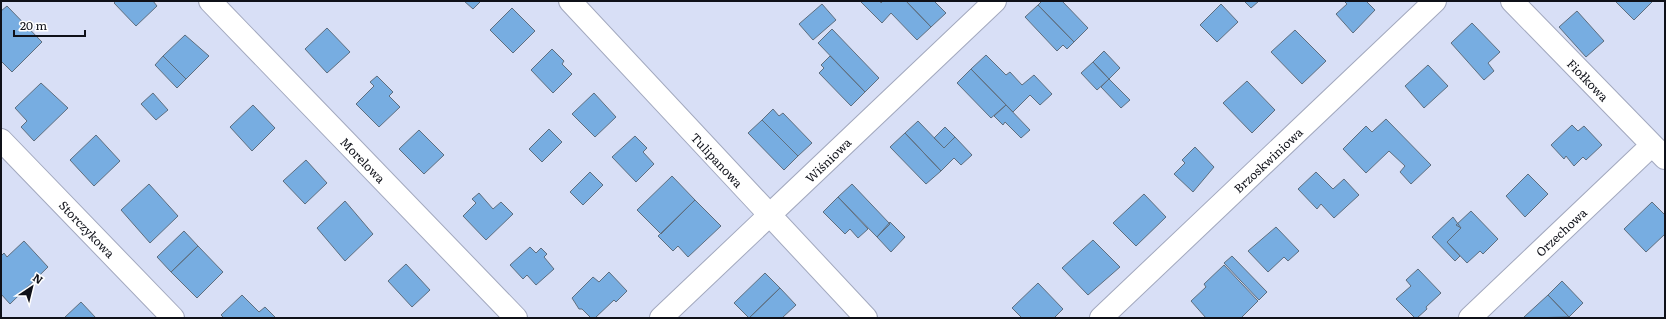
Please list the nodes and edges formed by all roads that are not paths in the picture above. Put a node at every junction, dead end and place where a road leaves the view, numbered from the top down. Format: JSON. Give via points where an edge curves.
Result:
{"nodes":[{"id":1,"x":210,"y":1,"type":"edge"},
{"id":2,"x":570,"y":1,"type":"edge"},
{"id":3,"x":995,"y":1,"type":"edge"},
{"id":4,"x":1435,"y":1,"type":"edge"},
{"id":5,"x":1512,"y":1,"type":"edge"},
{"id":6,"x":1,"y":140,"type":"edge"},
{"id":7,"x":1659,"y":152,"type":"edge"},
{"id":8,"x":769,"y":216,"type":"junction"},
{"id":9,"x":173,"y":318,"type":"edge"},
{"id":10,"x":516,"y":318,"type":"edge"},
{"id":11,"x":661,"y":318,"type":"edge"},
{"id":12,"x":866,"y":318,"type":"edge"},
{"id":13,"x":1101,"y":318,"type":"edge"},
{"id":14,"x":1470,"y":318,"type":"edge"}],
"edges":[{"from":1,"to":10,"type":"street","name":"Morelowa"},
{"from":2,"to":8,"type":"street","name":"Tulipanowa"},
{"from":3,"to":8,"type":"street","name":"Wiśniowa"},
{"from":4,"to":13,"type":"street","name":"Brzoskwiniowa"},
{"from":5,"to":7,"type":"street","name":"Fiołkowa"},
{"from":6,"to":9,"type":"street","name":"Storczykowa"},
{"from":7,"to":14,"type":"street","name":"Orzechowa"},
{"from":8,"to":11,"type":"street","name":"Wiśniowa"},
{"from":8,"to":12,"type":"street","name":"Tulipanowa"}]}
